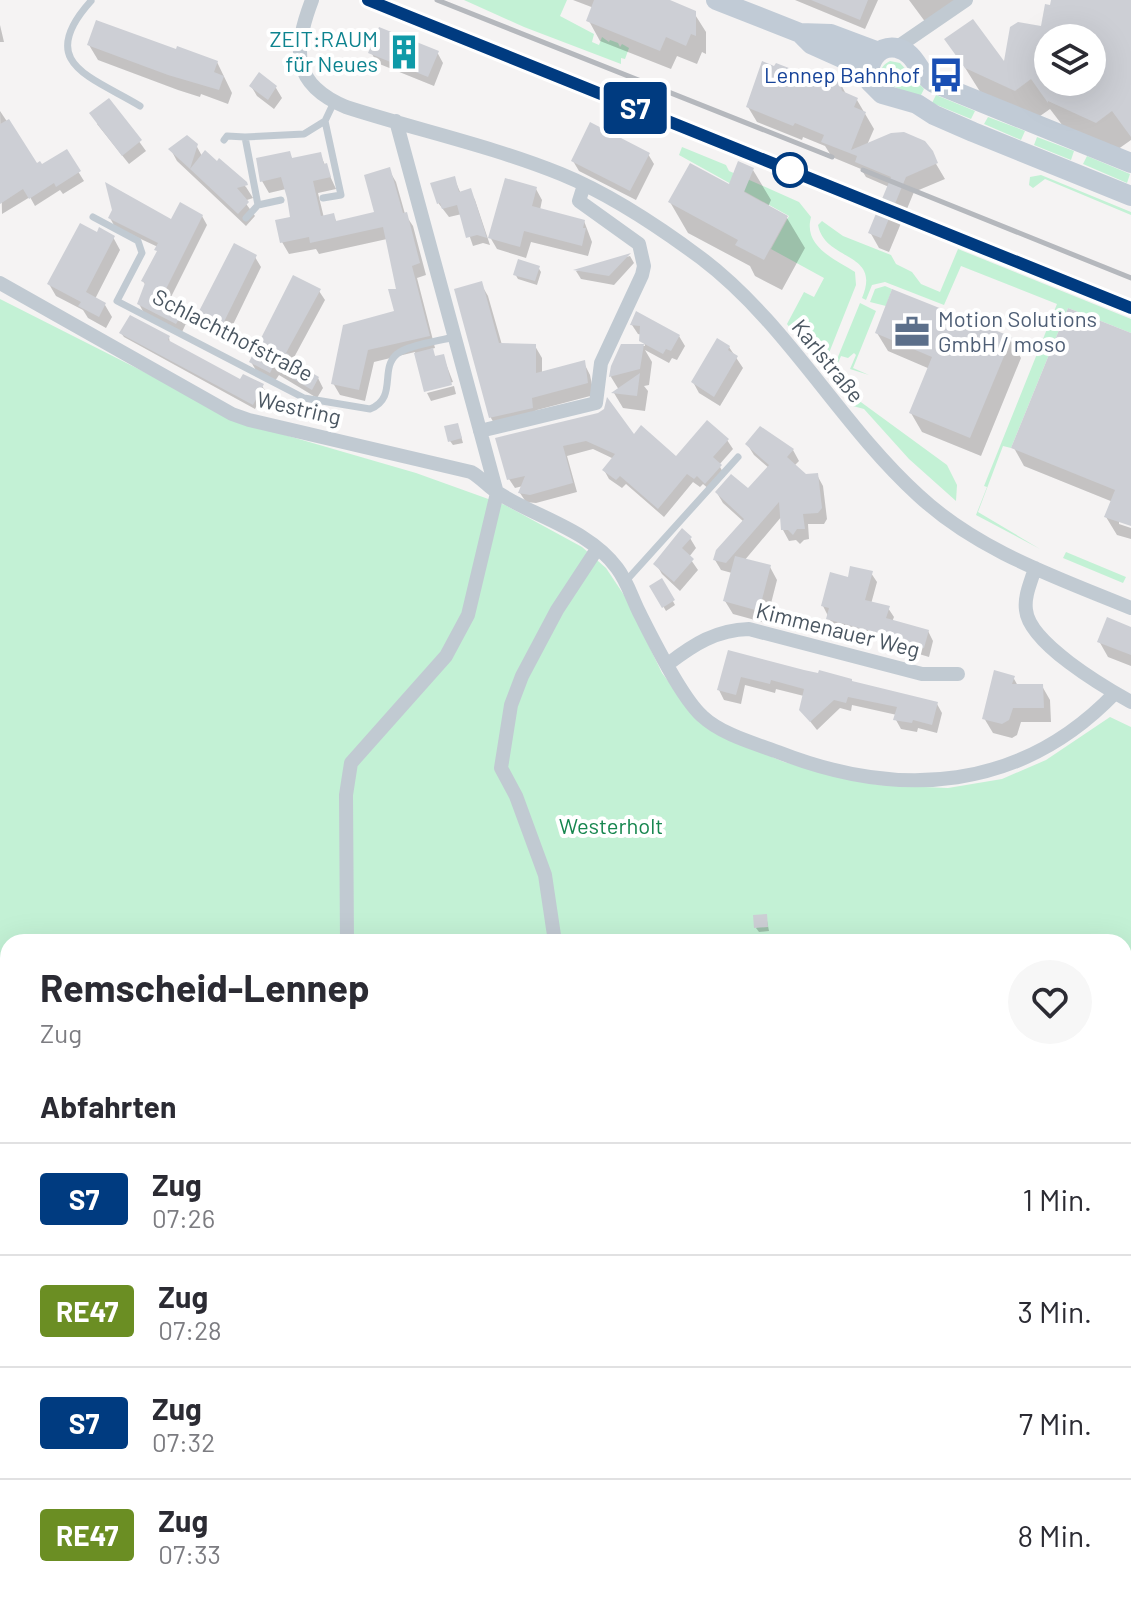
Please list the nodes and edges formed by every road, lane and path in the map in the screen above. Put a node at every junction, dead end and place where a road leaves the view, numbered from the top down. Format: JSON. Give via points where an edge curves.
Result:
{"nodes":[{"id":1,"x":312,"y":0,"type":"edge"},
{"id":2,"x":716,"y":0,"type":"edge"},
{"id":3,"x":91,"y":1,"type":"edge"},
{"id":4,"x":963,"y":1,"type":"edge"},
{"id":5,"x":881,"y":57,"type":"junction"},
{"id":6,"x":334,"y":102,"type":"junction"},
{"id":7,"x":140,"y":106,"type":"dead end"},
{"id":8,"x":325,"y":121,"type":"junction"},
{"id":9,"x":396,"y":121,"type":"junction"},
{"id":10,"x":245,"y":137,"type":"junction"},
{"id":11,"x":224,"y":140,"type":"dead end"},
{"id":12,"x":1131,"y":163,"type":"edge"},
{"id":13,"x":584,"y":185,"type":"junction"},
{"id":14,"x":1131,"y":196,"type":"edge"},
{"id":15,"x":323,"y":198,"type":"dead end"},
{"id":16,"x":281,"y":200,"type":"dead end"},
{"id":17,"x":258,"y":205,"type":"junction"},
{"id":18,"x":93,"y":217,"type":"dead end"},
{"id":19,"x":246,"y":218,"type":"dead end"},
{"id":20,"x":0,"y":283,"type":"edge"},
{"id":21,"x":454,"y":337,"type":"junction"},
{"id":22,"x":480,"y":431,"type":"junction"},
{"id":23,"x":738,"y":457,"type":"dead end"},
{"id":24,"x":497,"y":493,"type":"junction"},
{"id":25,"x":597,"y":549,"type":"junction"},
{"id":26,"x":1035,"y":568,"type":"junction"},
{"id":27,"x":625,"y":582,"type":"junction"},
{"id":28,"x":1131,"y":608,"type":"edge"},
{"id":29,"x":668,"y":664,"type":"junction"},
{"id":30,"x":958,"y":674,"type":"dead end"},
{"id":31,"x":1115,"y":693,"type":"junction"},
{"id":32,"x":1131,"y":702,"type":"edge"},
{"id":33,"x":347,"y":934,"type":"edge"},
{"id":34,"x":554,"y":934,"type":"edge"}],
"edges":[{"from":1,"to":6,"type":"street","via":[[299,57],[312,87]]},
{"from":2,"to":5,"type":"street","via":[[800,33],[811,44]]},
{"from":3,"to":7,"type":"lane","via":[[68,33],[69,55],[76,67]]},
{"from":4,"to":5,"type":"street"},
{"from":5,"to":12,"type":"street","via":[[910,54],[934,83]]},
{"from":5,"to":14,"type":"street","via":[[873,87],[882,94],[917,104]]},
{"from":6,"to":8,"type":"lane"},
{"from":6,"to":9,"type":"street"},
{"from":8,"to":10,"type":"lane","via":[[304,134]]},
{"from":8,"to":15,"type":"lane","via":[[341,195]]},
{"from":9,"to":13,"type":"street","name":"Karlstraße"},
{"from":9,"to":21,"type":"street"},
{"from":10,"to":11,"type":"lane"},
{"from":10,"to":17,"type":"lane"},
{"from":13,"to":22,"type":"street","via":[[579,201],[639,244],[644,266],[601,363],[596,403]]},
{"from":13,"to":26,"type":"street","name":"Karlstraße","via":[[672,237],[751,302],[872,448],[919,496],[973,537]]},
{"from":16,"to":17,"type":"lane"},
{"from":17,"to":19,"type":"lane"},
{"from":18,"to":21,"type":"lane","name":"Schlachthofstraße","via":[[138,241],[142,253],[117,301],[304,398],[370,409],[380,405],[392,360],[400,351]]},
{"from":20,"to":24,"type":"street","name":"Westring","via":[[232,414],[471,472]]},
{"from":21,"to":22,"type":"street"},
{"from":22,"to":24,"type":"street"},
{"from":23,"to":27,"type":"lane"},
{"from":24,"to":25,"type":"street","name":"Westring"},
{"from":24,"to":33,"type":"street","via":[[468,615],[446,656],[351,763],[346,795]]},
{"from":25,"to":27,"type":"street"},
{"from":25,"to":34,"type":"street","via":[[522,676],[511,705],[501,768],[545,875]]},
{"from":26,"to":28,"type":"street","name":"Karlstraße"},
{"from":26,"to":31,"type":"street","via":[[1026,604],[1029,622],[1073,665]]},
{"from":27,"to":29,"type":"street"},
{"from":29,"to":30,"type":"street","name":"Kimmenauer Weg","via":[[711,635],[749,629],[922,674]]},
{"from":29,"to":31,"type":"street","via":[[694,707],[716,726],[796,758],[892,777],[974,776],[1010,765],[1063,737]]},
{"from":31,"to":32,"type":"street"}]}
